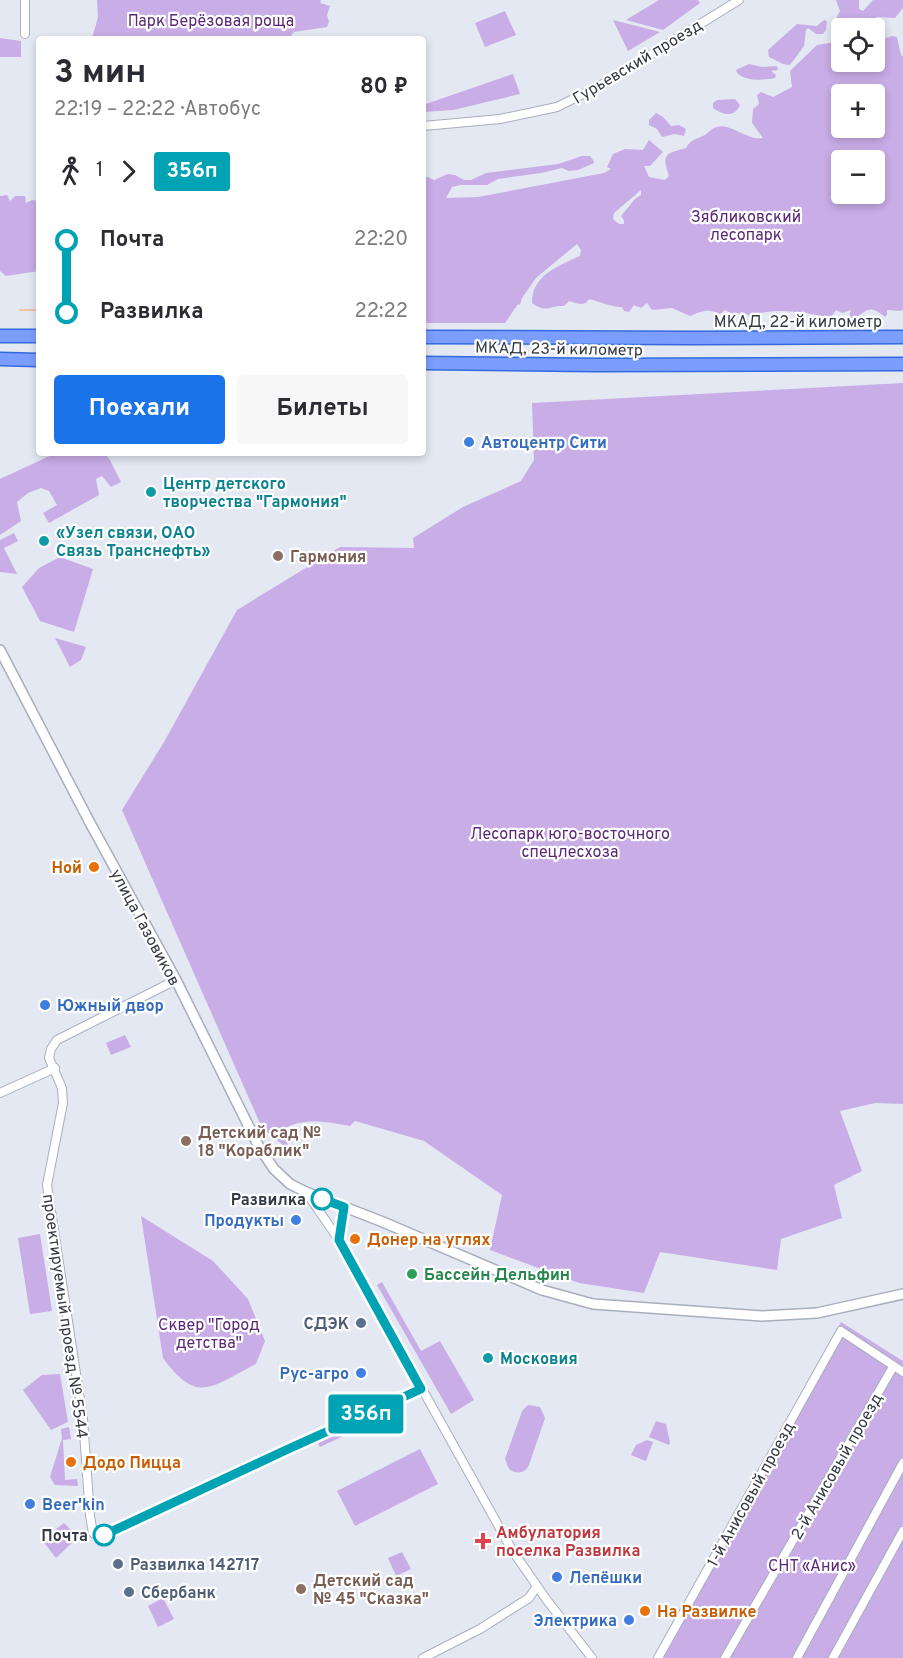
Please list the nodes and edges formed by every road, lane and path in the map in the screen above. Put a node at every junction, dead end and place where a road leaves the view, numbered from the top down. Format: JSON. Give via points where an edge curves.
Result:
{"nodes":[{"id":1,"x":25,"y":0,"type":"edge"},
{"id":2,"x":740,"y":0,"type":"edge"},
{"id":3,"x":25,"y":34,"type":"dead end"},
{"id":4,"x":426,"y":126,"type":"edge"},
{"id":5,"x":0,"y":336,"type":"edge"},
{"id":6,"x":36,"y":336,"type":"edge"},
{"id":7,"x":426,"y":337,"type":"edge"},
{"id":8,"x":903,"y":337,"type":"edge"},
{"id":9,"x":694,"y":338,"type":"joint"},
{"id":10,"x":0,"y":359,"type":"edge"},
{"id":11,"x":36,"y":360,"type":"edge"},
{"id":12,"x":426,"y":363,"type":"edge"},
{"id":13,"x":903,"y":364,"type":"edge"},
{"id":14,"x":0,"y":650,"type":"edge"},
{"id":15,"x":176,"y":980,"type":"junction"},
{"id":16,"x":55,"y":1068,"type":"junction"},
{"id":17,"x":0,"y":1093,"type":"edge"},
{"id":18,"x":306,"y":1192,"type":"junction"},
{"id":19,"x":344,"y":1207,"type":"junction"},
{"id":20,"x":339,"y":1240,"type":"junction"},
{"id":21,"x":903,"y":1294,"type":"edge"},
{"id":22,"x":894,"y":1367,"type":"junction"},
{"id":23,"x":903,"y":1372,"type":"edge"},
{"id":24,"x":421,"y":1389,"type":"junction"},
{"id":25,"x":903,"y":1463,"type":"edge"},
{"id":26,"x":903,"y":1531,"type":"edge"},
{"id":27,"x":537,"y":1586,"type":"junction"},
{"id":28,"x":423,"y":1658,"type":"edge"},
{"id":29,"x":592,"y":1658,"type":"edge"},
{"id":30,"x":658,"y":1658,"type":"edge"},
{"id":31,"x":725,"y":1658,"type":"edge"},
{"id":32,"x":797,"y":1658,"type":"edge"},
{"id":33,"x":833,"y":1658,"type":"edge"}],
"edges":[{"from":1,"to":3,"type":"street"},
{"from":2,"to":4,"type":"street","name":"Гурьевский проезд","via":[[603,84],[557,107],[500,119]]},
{"from":5,"to":6,"type":"highway"},
{"from":7,"to":9,"type":"highway","name":"МКАД, 23-й километр"},
{"from":8,"to":9,"type":"highway","name":"МКАД, 22-й километр"},
{"from":10,"to":11,"type":"highway"},
{"from":12,"to":13,"type":"highway","name":"МКАД, 23-й километр"},
{"from":14,"to":15,"type":"street","name":"улица Газовиков"},
{"from":15,"to":16,"type":"street","name":"проектируемый проезд № 5544","via":[[57,1040],[49,1058]]},
{"from":15,"to":18,"type":"street","name":"улица Газовиков","via":[[259,1148],[290,1184]]},
{"from":16,"to":17,"type":"street"},
{"from":16,"to":24,"type":"street","name":"проектируемый проезд № 5544","via":[[63,1103],[47,1185],[83,1419],[93,1533],[100,1537]]},
{"from":18,"to":19,"type":"street","name":"улица Газовиков"},
{"from":18,"to":20,"type":"street"},
{"from":19,"to":20,"type":"street"},
{"from":19,"to":21,"type":"street","name":"улица Газовиков","via":[[542,1290],[592,1304],[762,1316],[817,1312]]},
{"from":20,"to":24,"type":"street"},
{"from":22,"to":23,"type":"street"},
{"from":22,"to":30,"type":"street","name":"1-й Анисовый проезд","via":[[841,1331]]},
{"from":22,"to":31,"type":"street","name":"2-й Анисовый проезд"},
{"from":24,"to":27,"type":"street","via":[[512,1550]]},
{"from":25,"to":32,"type":"street"},
{"from":26,"to":33,"type":"street"},
{"from":27,"to":28,"type":"street","via":[[529,1598],[480,1629]]},
{"from":27,"to":29,"type":"street"}]}
